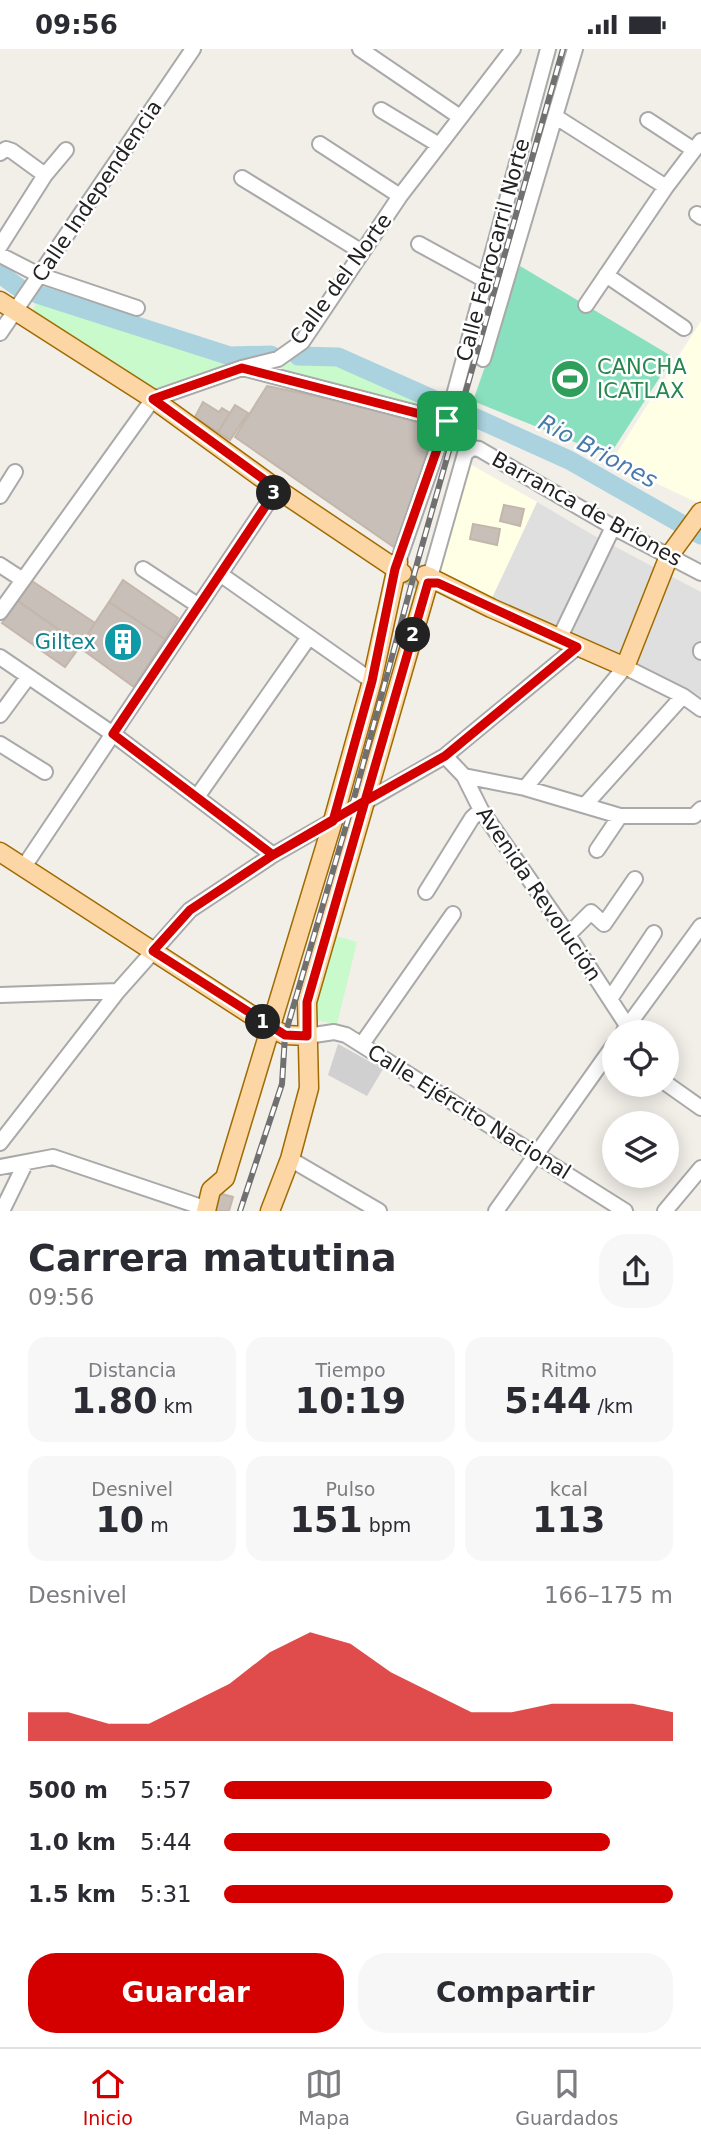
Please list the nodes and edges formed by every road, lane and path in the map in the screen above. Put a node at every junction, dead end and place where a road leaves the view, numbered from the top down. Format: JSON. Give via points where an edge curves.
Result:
{"nodes":[{"id":1,"x":193,"y":49,"type":"edge"},
{"id":2,"x":360,"y":49,"type":"edge"},
{"id":3,"x":513,"y":49,"type":"edge"},
{"id":4,"x":548,"y":49,"type":"edge"},
{"id":5,"x":575,"y":49,"type":"edge"},
{"id":6,"x":381,"y":110,"type":"dead end"},
{"id":7,"x":460,"y":117,"type":"junction"},
{"id":8,"x":556,"y":117,"type":"junction"},
{"id":9,"x":648,"y":120,"type":"dead end"},
{"id":10,"x":320,"y":144,"type":"dead end"},
{"id":11,"x":439,"y":145,"type":"junction"},
{"id":12,"x":697,"y":146,"type":"edge"},
{"id":13,"x":66,"y":150,"type":"dead end"},
{"id":14,"x":0,"y":153,"type":"edge"},
{"id":15,"x":45,"y":175,"type":"junction"},
{"id":16,"x":242,"y":178,"type":"dead end"},
{"id":17,"x":666,"y":187,"type":"junction"},
{"id":18,"x":400,"y":196,"type":"junction"},
{"id":19,"x":419,"y":244,"type":"dead end"},
{"id":20,"x":0,"y":247,"type":"edge"},
{"id":21,"x":362,"y":252,"type":"junction"},
{"id":22,"x":0,"y":255,"type":"edge"},
{"id":23,"x":39,"y":275,"type":"junction"},
{"id":24,"x":606,"y":275,"type":"junction"},
{"id":25,"x":485,"y":281,"type":"junction"},
{"id":26,"x":0,"y":301,"type":"edge"},
{"id":27,"x":586,"y":305,"type":"dead end"},
{"id":28,"x":137,"y":308,"type":"dead end"},
{"id":29,"x":15,"y":311,"type":"junction"},
{"id":30,"x":684,"y":328,"type":"dead end"},
{"id":31,"x":0,"y":333,"type":"edge"},
{"id":32,"x":483,"y":359,"type":"dead end"},
{"id":33,"x":242,"y":368,"type":"junction"},
{"id":34,"x":153,"y":399,"type":"junction"},
{"id":35,"x":447,"y":421,"type":"junction"},
{"id":36,"x":15,"y":472,"type":"dead end"},
{"id":37,"x":277,"y":489,"type":"junction"},
{"id":38,"x":0,"y":496,"type":"edge"},
{"id":39,"x":699,"y":514,"type":"edge"},
{"id":40,"x":613,"y":527,"type":"junction"},
{"id":41,"x":669,"y":556,"type":"junction"},
{"id":42,"x":0,"y":565,"type":"edge"},
{"id":43,"x":398,"y":567,"type":"junction"},
{"id":44,"x":143,"y":569,"type":"dead end"},
{"id":45,"x":701,"y":573,"type":"edge"},
{"id":46,"x":220,"y":574,"type":"junction"},
{"id":47,"x":23,"y":580,"type":"junction"},
{"id":48,"x":429,"y":580,"type":"junction"},
{"id":49,"x":199,"y":605,"type":"junction"},
{"id":50,"x":0,"y":613,"type":"edge"},
{"id":51,"x":309,"y":637,"type":"junction"},
{"id":52,"x":559,"y":639,"type":"junction"},
{"id":53,"x":577,"y":647,"type":"junction"},
{"id":54,"x":0,"y":657,"type":"edge"},
{"id":55,"x":625,"y":667,"type":"junction"},
{"id":56,"x":28,"y":677,"type":"junction"},
{"id":57,"x":372,"y":681,"type":"junction"},
{"id":58,"x":683,"y":697,"type":"junction"},
{"id":59,"x":701,"y":709,"type":"edge"},
{"id":60,"x":0,"y":715,"type":"edge"},
{"id":61,"x":113,"y":734,"type":"junction"},
{"id":62,"x":0,"y":744,"type":"edge"},
{"id":63,"x":445,"y":756,"type":"junction"},
{"id":64,"x":45,"y":772,"type":"dead end"},
{"id":65,"x":464,"y":776,"type":"junction"},
{"id":66,"x":525,"y":788,"type":"junction"},
{"id":67,"x":197,"y":797,"type":"junction"},
{"id":68,"x":365,"y":801,"type":"junction"},
{"id":69,"x":585,"y":805,"type":"junction"},
{"id":70,"x":481,"y":810,"type":"junction"},
{"id":71,"x":700,"y":811,"type":"edge"},
{"id":72,"x":620,"y":816,"type":"junction"},
{"id":73,"x":333,"y":821,"type":"junction"},
{"id":74,"x":597,"y":850,"type":"dead end"},
{"id":75,"x":0,"y":852,"type":"edge"},
{"id":76,"x":273,"y":855,"type":"junction"},
{"id":77,"x":23,"y":868,"type":"junction"},
{"id":78,"x":635,"y":879,"type":"dead end"},
{"id":79,"x":426,"y":892,"type":"dead end"},
{"id":80,"x":453,"y":914,"type":"dead end"},
{"id":81,"x":701,"y":926,"type":"edge"},
{"id":82,"x":654,"y":933,"type":"dead end"},
{"id":83,"x":568,"y":935,"type":"junction"},
{"id":84,"x":153,"y":951,"type":"junction"},
{"id":85,"x":118,"y":991,"type":"junction"},
{"id":86,"x":0,"y":995,"type":"edge"},
{"id":87,"x":610,"y":999,"type":"junction"},
{"id":88,"x":622,"y":1020,"type":"edge"},
{"id":89,"x":636,"y":1020,"type":"edge"},
{"id":90,"x":270,"y":1027,"type":"junction"},
{"id":91,"x":307,"y":1036,"type":"junction"},
{"id":92,"x":362,"y":1044,"type":"junction"},
{"id":93,"x":602,"y":1062,"type":"edge"},
{"id":94,"x":679,"y":1092,"type":"edge"},
{"id":95,"x":701,"y":1108,"type":"edge"},
{"id":96,"x":0,"y":1143,"type":"edge"},
{"id":97,"x":535,"y":1154,"type":"junction"},
{"id":98,"x":290,"y":1159,"type":"junction"},
{"id":99,"x":26,"y":1162,"type":"junction"},
{"id":100,"x":0,"y":1167,"type":"edge"},
{"id":101,"x":701,"y":1168,"type":"edge"},
{"id":102,"x":158,"y":1192,"type":"junction"},
{"id":103,"x":2,"y":1210,"type":"edge"},
{"id":104,"x":179,"y":1210,"type":"edge"},
{"id":105,"x":206,"y":1210,"type":"edge"},
{"id":106,"x":270,"y":1210,"type":"edge"},
{"id":107,"x":379,"y":1210,"type":"edge"},
{"id":108,"x":496,"y":1210,"type":"edge"},
{"id":109,"x":625,"y":1210,"type":"edge"},
{"id":110,"x":665,"y":1210,"type":"edge"}],
"edges":[{"from":1,"to":23,"type":"street","name":"Calle Independencia"},
{"from":2,"to":7,"type":"street"},
{"from":3,"to":7,"type":"street","name":"Calle del Norte"},
{"from":4,"to":25,"type":"street","name":"Calle Ferrocarril Norte"},
{"from":5,"to":8,"type":"street"},
{"from":6,"to":11,"type":"street"},
{"from":7,"to":11,"type":"street","name":"Calle del Norte"},
{"from":8,"to":17,"type":"street"},
{"from":8,"to":32,"type":"street"},
{"from":9,"to":12,"type":"street"},
{"from":10,"to":18,"type":"street"},
{"from":11,"to":18,"type":"street","name":"Calle del Norte"},
{"from":12,"to":17,"type":"street"},
{"from":13,"to":15,"type":"street"},
{"from":14,"to":15,"type":"street","via":[[12,151]]},
{"from":15,"to":20,"type":"street"},
{"from":16,"to":21,"type":"street"},
{"from":17,"to":24,"type":"street"},
{"from":18,"to":21,"type":"street","name":"Calle del Norte"},
{"from":19,"to":25,"type":"street"},
{"from":21,"to":33,"type":"street","name":"Calle del Norte","via":[[302,342],[278,359]]},
{"from":22,"to":23,"type":"street"},
{"from":23,"to":28,"type":"street"},
{"from":23,"to":29,"type":"street","name":"Calle Independencia"},
{"from":24,"to":27,"type":"street"},
{"from":24,"to":30,"type":"street"},
{"from":25,"to":35,"type":"street","name":"Calle Ferrocarril Norte"},
{"from":26,"to":29,"type":"main road"},
{"from":29,"to":31,"type":"street","name":"Calle Independencia"},
{"from":29,"to":34,"type":"main road"},
{"from":33,"to":34,"type":"street","name":"Calle del Norte"},
{"from":33,"to":35,"type":"street"},
{"from":34,"to":37,"type":"main road"},
{"from":34,"to":47,"type":"street"},
{"from":35,"to":43,"type":"street","name":"Calle Ferrocarril Norte"},
{"from":36,"to":38,"type":"street"},
{"from":37,"to":43,"type":"main road"},
{"from":37,"to":46,"type":"street"},
{"from":39,"to":41,"type":"main road"},
{"from":40,"to":41,"type":"street","name":"Barranca de Briones"},
{"from":40,"to":48,"type":"street","name":"Barranca de Briones","via":[[480,449],[471,448],[465,454]]},
{"from":40,"to":52,"type":"street"},
{"from":41,"to":45,"type":"street","name":"Barranca de Briones"},
{"from":41,"to":55,"type":"main road"},
{"from":42,"to":47,"type":"street"},
{"from":43,"to":57,"type":"main road","name":"Calle Ferrocarril Norte"},
{"from":44,"to":49,"type":"street"},
{"from":46,"to":49,"type":"street"},
{"from":46,"to":51,"type":"street"},
{"from":47,"to":50,"type":"street"},
{"from":48,"to":52,"type":"main road"},
{"from":48,"to":68,"type":"main road"},
{"from":49,"to":61,"type":"street"},
{"from":51,"to":57,"type":"street"},
{"from":51,"to":67,"type":"street"},
{"from":52,"to":53,"type":"main road"},
{"from":53,"to":55,"type":"main road"},
{"from":53,"to":63,"type":"street"},
{"from":54,"to":56,"type":"street"},
{"from":55,"to":58,"type":"street"},
{"from":55,"to":66,"type":"street"},
{"from":56,"to":60,"type":"street"},
{"from":56,"to":61,"type":"street"},
{"from":57,"to":73,"type":"main road","name":"Calle Ferrocarril Norte"},
{"from":58,"to":59,"type":"street"},
{"from":58,"to":69,"type":"street"},
{"from":61,"to":67,"type":"street"},
{"from":61,"to":77,"type":"street"},
{"from":62,"to":64,"type":"street"},
{"from":63,"to":65,"type":"street","name":"Avenida Revolución"},
{"from":63,"to":68,"type":"street"},
{"from":65,"to":66,"type":"street"},
{"from":65,"to":70,"type":"street","name":"Avenida Revolución"},
{"from":66,"to":69,"type":"street"},
{"from":67,"to":76,"type":"street"},
{"from":68,"to":73,"type":"street"},
{"from":68,"to":91,"type":"main road","via":[[307,1002]]},
{"from":69,"to":72,"type":"street"},
{"from":70,"to":79,"type":"street","via":[[471,818]]},
{"from":70,"to":83,"type":"street","name":"Avenida Revolución"},
{"from":71,"to":72,"type":"street","via":[[694,816]]},
{"from":72,"to":74,"type":"street"},
{"from":73,"to":76,"type":"street"},
{"from":73,"to":90,"type":"main road","name":"Calle Ferrocarril Norte"},
{"from":75,"to":77,"type":"main road"},
{"from":76,"to":84,"type":"street","via":[[190,910]]},
{"from":77,"to":84,"type":"main road"},
{"from":78,"to":83,"type":"street","via":[[604,924],[591,912]]},
{"from":80,"to":92,"type":"street"},
{"from":81,"to":89,"type":"street"},
{"from":82,"to":87,"type":"street"},
{"from":83,"to":87,"type":"street","name":"Avenida Revolución"},
{"from":84,"to":85,"type":"street"},
{"from":84,"to":90,"type":"main road"},
{"from":85,"to":86,"type":"street"},
{"from":85,"to":96,"type":"street"},
{"from":87,"to":88,"type":"street","name":"Avenida Revolución"},
{"from":90,"to":91,"type":"main road","via":[[285,1035]]},
{"from":90,"to":105,"type":"main road","name":"Calle Ferrocarril Norte","via":[[225,1178],[211,1190]]},
{"from":91,"to":92,"type":"street","name":"Calle Ejército Nacional","via":[[334,1032]]},
{"from":91,"to":98,"type":"main road","via":[[309,1088]]},
{"from":92,"to":97,"type":"street","name":"Calle Ejército Nacional"},
{"from":93,"to":97,"type":"street"},
{"from":94,"to":95,"type":"street"},
{"from":97,"to":108,"type":"street"},
{"from":97,"to":109,"type":"street","name":"Calle Ejército Nacional"},
{"from":98,"to":106,"type":"main road"},
{"from":98,"to":107,"type":"street"},
{"from":99,"to":100,"type":"street"},
{"from":99,"to":102,"type":"street","via":[[53,1157]]},
{"from":99,"to":103,"type":"street"},
{"from":101,"to":110,"type":"street"},
{"from":102,"to":104,"type":"street"},
{"from":102,"to":105,"type":"street"}]}
